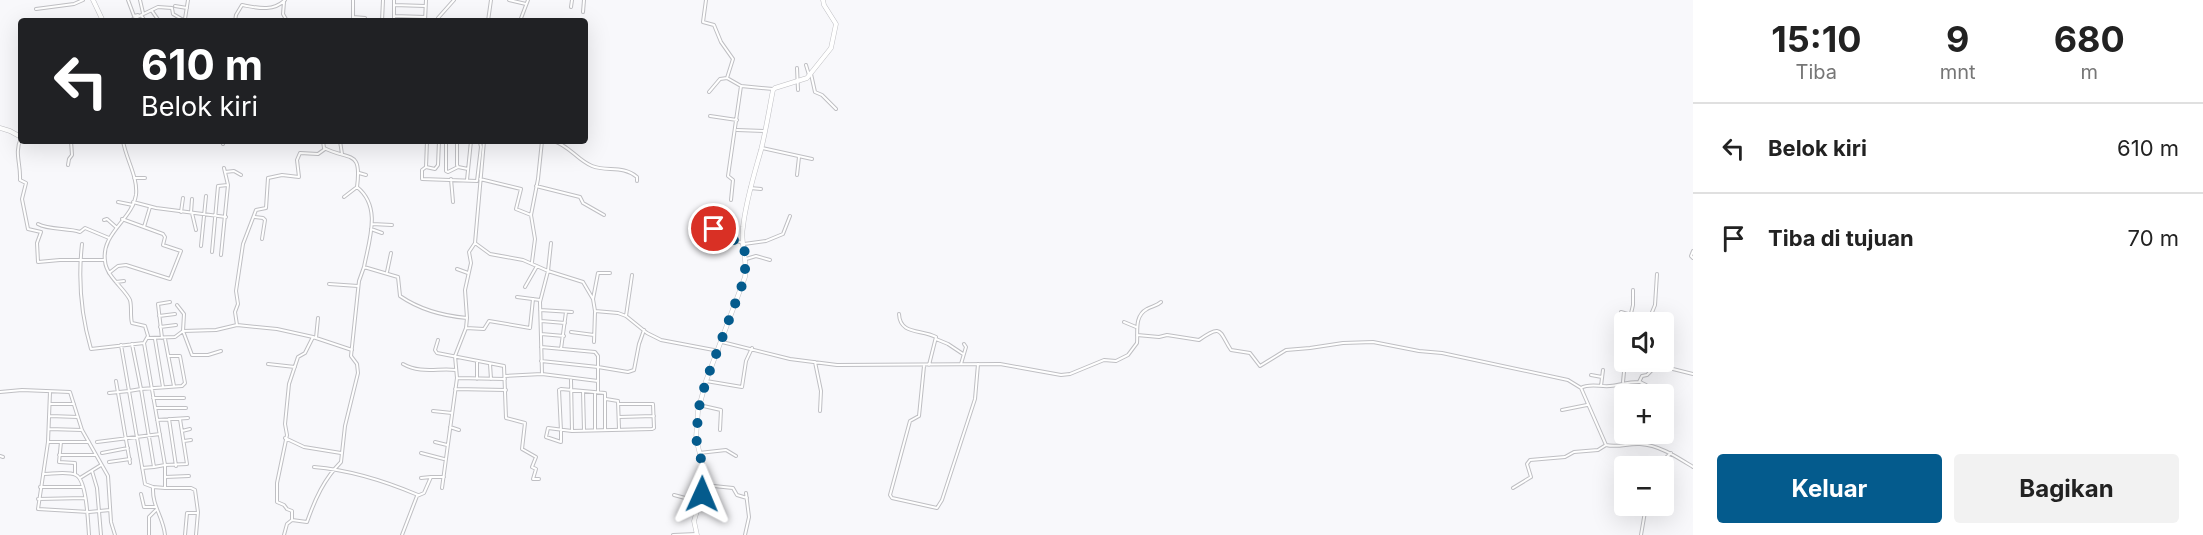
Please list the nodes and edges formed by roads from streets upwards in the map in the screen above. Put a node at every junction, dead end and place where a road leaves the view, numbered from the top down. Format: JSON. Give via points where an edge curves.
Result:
{"nodes":[{"id":1,"x":83,"y":0,"type":"edge"},
{"id":2,"x":93,"y":0,"type":"edge"},
{"id":3,"x":128,"y":0,"type":"edge"},
{"id":4,"x":140,"y":0,"type":"edge"},
{"id":5,"x":188,"y":0,"type":"edge"},
{"id":6,"x":244,"y":0,"type":"edge"},
{"id":7,"x":354,"y":0,"type":"edge"},
{"id":8,"x":383,"y":0,"type":"edge"},
{"id":9,"x":394,"y":0,"type":"edge"},
{"id":10,"x":426,"y":0,"type":"edge"},
{"id":11,"x":454,"y":0,"type":"edge"},
{"id":12,"x":491,"y":0,"type":"edge"},
{"id":13,"x":509,"y":0,"type":"edge"},
{"id":14,"x":528,"y":0,"type":"edge"},
{"id":15,"x":572,"y":0,"type":"edge"},
{"id":16,"x":584,"y":0,"type":"edge"},
{"id":17,"x":706,"y":0,"type":"edge"},
{"id":18,"x":823,"y":0,"type":"edge"},
{"id":19,"x":285,"y":1,"type":"edge"},
{"id":20,"x":526,"y":4,"type":"junction"},
{"id":21,"x":242,"y":5,"type":"junction"},
{"id":22,"x":394,"y":5,"type":"junction"},
{"id":23,"x":175,"y":6,"type":"dead end"},
{"id":24,"x":426,"y":6,"type":"junction"},
{"id":25,"x":571,"y":7,"type":"dead end"},
{"id":26,"x":187,"y":8,"type":"junction"},
{"id":27,"x":36,"y":9,"type":"dead end"},
{"id":28,"x":151,"y":10,"type":"junction"},
{"id":29,"x":583,"y":12,"type":"dead end"},
{"id":30,"x":141,"y":15,"type":"junction"},
{"id":31,"x":394,"y":16,"type":"joint"},
{"id":32,"x":425,"y":17,"type":"joint"},
{"id":33,"x":102,"y":18,"type":"edge"},
{"id":34,"x":135,"y":18,"type":"edge"},
{"id":35,"x":143,"y":18,"type":"edge"},
{"id":36,"x":157,"y":18,"type":"edge"},
{"id":37,"x":181,"y":18,"type":"edge"},
{"id":38,"x":185,"y":18,"type":"edge"},
{"id":39,"x":236,"y":18,"type":"edge"},
{"id":40,"x":285,"y":18,"type":"edge"},
{"id":41,"x":353,"y":18,"type":"edge"},
{"id":42,"x":382,"y":18,"type":"edge"},
{"id":43,"x":438,"y":18,"type":"dead end"},
{"id":44,"x":488,"y":18,"type":"edge"},
{"id":45,"x":521,"y":18,"type":"edge"},
{"id":46,"x":806,"y":65,"type":"dead end"},
{"id":47,"x":797,"y":68,"type":"dead end"},
{"id":48,"x":810,"y":74,"type":"junction"},
{"id":49,"x":727,"y":78,"type":"junction"},
{"id":50,"x":798,"y":82,"type":"junction"},
{"id":51,"x":741,"y":86,"type":"junction"},
{"id":52,"x":773,"y":89,"type":"junction"},
{"id":53,"x":798,"y":90,"type":"dead end"},
{"id":54,"x":709,"y":92,"type":"dead end"},
{"id":55,"x":835,"y":108,"type":"dead end"},
{"id":56,"x":710,"y":116,"type":"dead end"},
{"id":57,"x":737,"y":120,"type":"junction"},
{"id":58,"x":0,"y":128,"type":"edge"},
{"id":59,"x":736,"y":130,"type":"junction"},
{"id":60,"x":764,"y":131,"type":"junction"},
{"id":61,"x":18,"y":135,"type":"edge"},
{"id":62,"x":18,"y":144,"type":"edge"},
{"id":63,"x":70,"y":144,"type":"edge"},
{"id":64,"x":124,"y":144,"type":"edge"},
{"id":65,"x":324,"y":144,"type":"edge"},
{"id":66,"x":340,"y":144,"type":"edge"},
{"id":67,"x":427,"y":144,"type":"edge"},
{"id":68,"x":439,"y":144,"type":"edge"},
{"id":69,"x":446,"y":144,"type":"edge"},
{"id":70,"x":458,"y":144,"type":"edge"},
{"id":71,"x":471,"y":144,"type":"edge"},
{"id":72,"x":480,"y":144,"type":"edge"},
{"id":73,"x":484,"y":144,"type":"edge"},
{"id":74,"x":542,"y":144,"type":"edge"},
{"id":75,"x":561,"y":144,"type":"edge"},
{"id":76,"x":761,"y":148,"type":"junction"},
{"id":77,"x":325,"y":149,"type":"junction"},
{"id":78,"x":342,"y":154,"type":"junction"},
{"id":79,"x":800,"y":156,"type":"junction"},
{"id":80,"x":812,"y":159,"type":"dead end"},
{"id":81,"x":68,"y":165,"type":"dead end"},
{"id":82,"x":426,"y":167,"type":"junction"},
{"id":83,"x":458,"y":167,"type":"junction"},
{"id":84,"x":224,"y":168,"type":"dead end"},
{"id":85,"x":468,"y":169,"type":"junction"},
{"id":86,"x":225,"y":172,"type":"junction"},
{"id":87,"x":359,"y":173,"type":"junction"},
{"id":88,"x":241,"y":175,"type":"dead end"},
{"id":89,"x":366,"y":175,"type":"dead end"},
{"id":90,"x":797,"y":175,"type":"dead end"},
{"id":91,"x":134,"y":178,"type":"junction"},
{"id":92,"x":145,"y":178,"type":"dead end"},
{"id":93,"x":451,"y":179,"type":"junction"},
{"id":94,"x":480,"y":179,"type":"junction"},
{"id":95,"x":467,"y":180,"type":"junction"},
{"id":96,"x":637,"y":181,"type":"dead end"},
{"id":97,"x":228,"y":185,"type":"junction"},
{"id":98,"x":536,"y":186,"type":"junction"},
{"id":99,"x":357,"y":187,"type":"junction"},
{"id":100,"x":750,"y":188,"type":"junction"},
{"id":101,"x":761,"y":189,"type":"dead end"},
{"id":102,"x":206,"y":196,"type":"dead end"},
{"id":103,"x":183,"y":198,"type":"dead end"},
{"id":104,"x":344,"y":198,"type":"dead end"},
{"id":105,"x":192,"y":200,"type":"dead end"},
{"id":106,"x":731,"y":200,"type":"dead end"},
{"id":107,"x":118,"y":202,"type":"dead end"},
{"id":108,"x":453,"y":202,"type":"dead end"},
{"id":109,"x":133,"y":204,"type":"junction"},
{"id":110,"x":150,"y":207,"type":"junction"},
{"id":111,"x":181,"y":212,"type":"junction"},
{"id":112,"x":191,"y":213,"type":"junction"},
{"id":113,"x":203,"y":215,"type":"junction"},
{"id":114,"x":531,"y":215,"type":"junction"},
{"id":115,"x":604,"y":215,"type":"dead end"},
{"id":116,"x":215,"y":216,"type":"junction"},
{"id":117,"x":790,"y":216,"type":"dead end"},
{"id":118,"x":225,"y":217,"type":"junction"},
{"id":119,"x":254,"y":217,"type":"junction"},
{"id":120,"x":122,"y":219,"type":"junction"},
{"id":121,"x":104,"y":220,"type":"dead end"},
{"id":122,"x":38,"y":224,"type":"dead end"},
{"id":123,"x":372,"y":224,"type":"junction"},
{"id":124,"x":392,"y":225,"type":"dead end"},
{"id":125,"x":144,"y":226,"type":"junction"},
{"id":126,"x":116,"y":227,"type":"junction"},
{"id":127,"x":712,"y":227,"type":"dead end"},
{"id":128,"x":371,"y":229,"type":"junction"},
{"id":129,"x":196,"y":230,"type":"dead end"},
{"id":130,"x":382,"y":233,"type":"dead end"},
{"id":131,"x":109,"y":238,"type":"junction"},
{"id":132,"x":262,"y":239,"type":"dead end"},
{"id":133,"x":475,"y":243,"type":"junction"},
{"id":134,"x":551,"y":243,"type":"dead end"},
{"id":135,"x":743,"y":243,"type":"junction"},
{"id":136,"x":82,"y":244,"type":"dead end"},
{"id":137,"x":201,"y":246,"type":"dead end"},
{"id":138,"x":1693,"y":251,"type":"edge"},
{"id":139,"x":212,"y":252,"type":"dead end"},
{"id":140,"x":391,"y":253,"type":"dead end"},
{"id":141,"x":221,"y":255,"type":"dead end"},
{"id":142,"x":1693,"y":258,"type":"edge"},
{"id":143,"x":746,"y":259,"type":"junction"},
{"id":144,"x":104,"y":260,"type":"junction"},
{"id":145,"x":770,"y":260,"type":"dead end"},
{"id":146,"x":80,"y":261,"type":"junction"},
{"id":147,"x":532,"y":263,"type":"junction"},
{"id":148,"x":537,"y":266,"type":"junction"},
{"id":149,"x":364,"y":267,"type":"junction"},
{"id":150,"x":457,"y":269,"type":"dead end"},
{"id":151,"x":548,"y":271,"type":"junction"},
{"id":152,"x":387,"y":272,"type":"junction"},
{"id":153,"x":109,"y":273,"type":"junction"},
{"id":154,"x":468,"y":273,"type":"junction"},
{"id":155,"x":609,"y":273,"type":"dead end"},
{"id":156,"x":632,"y":274,"type":"dead end"},
{"id":157,"x":1657,"y":274,"type":"dead end"},
{"id":158,"x":124,"y":281,"type":"dead end"},
{"id":159,"x":116,"y":282,"type":"junction"},
{"id":160,"x":329,"y":284,"type":"dead end"},
{"id":161,"x":358,"y":286,"type":"junction"},
{"id":162,"x":525,"y":287,"type":"dead end"},
{"id":163,"x":1633,"y":290,"type":"dead end"},
{"id":164,"x":517,"y":297,"type":"dead end"},
{"id":165,"x":533,"y":299,"type":"junction"},
{"id":166,"x":593,"y":299,"type":"junction"},
{"id":167,"x":540,"y":300,"type":"junction"},
{"id":168,"x":170,"y":302,"type":"dead end"},
{"id":169,"x":1161,"y":302,"type":"dead end"},
{"id":170,"x":177,"y":305,"type":"dead end"},
{"id":171,"x":540,"y":310,"type":"junction"},
{"id":172,"x":595,"y":311,"type":"junction"},
{"id":173,"x":566,"y":312,"type":"junction"},
{"id":174,"x":572,"y":312,"type":"dead end"},
{"id":175,"x":1631,"y":312,"type":"edge"},
{"id":176,"x":1652,"y":312,"type":"edge"},
{"id":177,"x":175,"y":314,"type":"dead end"},
{"id":178,"x":899,"y":314,"type":"dead end"},
{"id":179,"x":159,"y":316,"type":"junction"},
{"id":180,"x":626,"y":316,"type":"junction"},
{"id":181,"x":318,"y":318,"type":"dead end"},
{"id":182,"x":467,"y":318,"type":"junction"},
{"id":183,"x":541,"y":321,"type":"junction"},
{"id":184,"x":1124,"y":322,"type":"dead end"},
{"id":185,"x":566,"y":323,"type":"junction"},
{"id":186,"x":176,"y":325,"type":"dead end"},
{"id":187,"x":237,"y":325,"type":"junction"},
{"id":188,"x":160,"y":327,"type":"junction"},
{"id":189,"x":1136,"y":327,"type":"junction"},
{"id":190,"x":466,"y":328,"type":"junction"},
{"id":191,"x":644,"y":330,"type":"junction"},
{"id":192,"x":183,"y":331,"type":"junction"},
{"id":193,"x":571,"y":332,"type":"dead end"},
{"id":194,"x":541,"y":334,"type":"junction"},
{"id":195,"x":594,"y":335,"type":"junction"},
{"id":196,"x":1137,"y":335,"type":"junction"},
{"id":197,"x":564,"y":336,"type":"junction"},
{"id":198,"x":148,"y":338,"type":"junction"},
{"id":199,"x":155,"y":338,"type":"junction"},
{"id":200,"x":163,"y":338,"type":"junction"},
{"id":201,"x":315,"y":338,"type":"junction"},
{"id":202,"x":936,"y":339,"type":"junction"},
{"id":203,"x":438,"y":340,"type":"dead end"},
{"id":204,"x":594,"y":342,"type":"dead end"},
{"id":205,"x":722,"y":342,"type":"junction"},
{"id":206,"x":144,"y":343,"type":"junction"},
{"id":207,"x":132,"y":344,"type":"junction"},
{"id":208,"x":963,"y":344,"type":"dead end"},
{"id":209,"x":121,"y":345,"type":"junction"},
{"id":210,"x":541,"y":347,"type":"junction"},
{"id":211,"x":752,"y":348,"type":"junction"},
{"id":212,"x":561,"y":349,"type":"junction"},
{"id":213,"x":352,"y":350,"type":"junction"},
{"id":214,"x":221,"y":351,"type":"dead end"},
{"id":215,"x":719,"y":351,"type":"junction"},
{"id":216,"x":963,"y":354,"type":"junction"},
{"id":217,"x":168,"y":356,"type":"junction"},
{"id":218,"x":455,"y":356,"type":"junction"},
{"id":219,"x":477,"y":361,"type":"junction"},
{"id":220,"x":541,"y":361,"type":"junction"},
{"id":221,"x":815,"y":362,"type":"junction"},
{"id":222,"x":490,"y":363,"type":"junction"},
{"id":223,"x":268,"y":364,"type":"dead end"},
{"id":224,"x":404,"y":364,"type":"dead end"},
{"id":225,"x":924,"y":364,"type":"junction"},
{"id":226,"x":961,"y":364,"type":"junction"},
{"id":227,"x":978,"y":364,"type":"junction"},
{"id":228,"x":929,"y":365,"type":"junction"},
{"id":229,"x":295,"y":367,"type":"junction"},
{"id":230,"x":598,"y":367,"type":"junction"},
{"id":231,"x":1674,"y":368,"type":"edge"},
{"id":232,"x":456,"y":370,"type":"junction"},
{"id":233,"x":1603,"y":370,"type":"dead end"},
{"id":234,"x":1624,"y":372,"type":"edge"},
{"id":235,"x":1648,"y":372,"type":"edge"},
{"id":236,"x":542,"y":374,"type":"junction"},
{"id":237,"x":1693,"y":374,"type":"edge"},
{"id":238,"x":1591,"y":375,"type":"dead end"},
{"id":239,"x":1602,"y":377,"type":"junction"},
{"id":240,"x":457,"y":378,"type":"junction"},
{"id":241,"x":505,"y":378,"type":"junction"},
{"id":242,"x":477,"y":379,"type":"junction"},
{"id":243,"x":491,"y":379,"type":"junction"},
{"id":244,"x":571,"y":379,"type":"junction"},
{"id":245,"x":116,"y":381,"type":"dead end"},
{"id":246,"x":598,"y":381,"type":"junction"},
{"id":247,"x":706,"y":381,"type":"junction"},
{"id":248,"x":1623,"y":382,"type":"junction"},
{"id":249,"x":1640,"y":382,"type":"junction"},
{"id":250,"x":1644,"y":384,"type":"edge"},
{"id":251,"x":174,"y":386,"type":"junction"},
{"id":252,"x":1601,"y":386,"type":"junction"},
{"id":253,"x":152,"y":387,"type":"junction"},
{"id":254,"x":163,"y":387,"type":"junction"},
{"id":255,"x":1581,"y":388,"type":"junction"},
{"id":256,"x":141,"y":389,"type":"junction"},
{"id":257,"x":454,"y":389,"type":"junction"},
{"id":258,"x":129,"y":390,"type":"junction"},
{"id":259,"x":506,"y":390,"type":"junction"},
{"id":260,"x":571,"y":390,"type":"junction"},
{"id":261,"x":583,"y":391,"type":"junction"},
{"id":262,"x":0,"y":392,"type":"edge"},
{"id":263,"x":50,"y":392,"type":"junction"},
{"id":264,"x":118,"y":392,"type":"junction"},
{"id":265,"x":109,"y":393,"type":"dead end"},
{"id":266,"x":596,"y":393,"type":"junction"},
{"id":267,"x":153,"y":398,"type":"junction"},
{"id":268,"x":184,"y":398,"type":"dead end"},
{"id":269,"x":606,"y":399,"type":"junction"},
{"id":270,"x":50,"y":404,"type":"junction"},
{"id":271,"x":74,"y":404,"type":"junction"},
{"id":272,"x":618,"y":404,"type":"junction"},
{"id":273,"x":1587,"y":405,"type":"junction"},
{"id":274,"x":155,"y":408,"type":"junction"},
{"id":275,"x":186,"y":408,"type":"dead end"},
{"id":276,"x":698,"y":408,"type":"junction"},
{"id":277,"x":1562,"y":410,"type":"dead end"},
{"id":278,"x":433,"y":411,"type":"dead end"},
{"id":279,"x":820,"y":411,"type":"dead end"},
{"id":280,"x":452,"y":413,"type":"junction"},
{"id":281,"x":50,"y":416,"type":"junction"},
{"id":282,"x":654,"y":416,"type":"junction"},
{"id":283,"x":78,"y":417,"type":"junction"},
{"id":284,"x":619,"y":417,"type":"junction"},
{"id":285,"x":188,"y":418,"type":"dead end"},
{"id":286,"x":169,"y":419,"type":"junction"},
{"id":287,"x":180,"y":419,"type":"junction"},
{"id":288,"x":157,"y":420,"type":"junction"},
{"id":289,"x":450,"y":427,"type":"junction"},
{"id":290,"x":49,"y":429,"type":"junction"},
{"id":291,"x":190,"y":429,"type":"dead end"},
{"id":292,"x":619,"y":429,"type":"junction"},
{"id":293,"x":82,"y":430,"type":"junction"},
{"id":294,"x":182,"y":430,"type":"junction"},
{"id":295,"x":459,"y":430,"type":"dead end"},
{"id":296,"x":561,"y":430,"type":"junction"},
{"id":297,"x":595,"y":430,"type":"junction"},
{"id":298,"x":605,"y":430,"type":"junction"},
{"id":299,"x":720,"y":430,"type":"dead end"},
{"id":300,"x":572,"y":431,"type":"junction"},
{"id":301,"x":584,"y":431,"type":"junction"},
{"id":302,"x":160,"y":434,"type":"junction"},
{"id":303,"x":149,"y":435,"type":"junction"},
{"id":304,"x":137,"y":436,"type":"junction"},
{"id":305,"x":126,"y":438,"type":"junction"},
{"id":306,"x":285,"y":438,"type":"junction"},
{"id":307,"x":191,"y":440,"type":"dead end"},
{"id":308,"x":183,"y":441,"type":"junction"},
{"id":309,"x":48,"y":442,"type":"junction"},
{"id":310,"x":61,"y":442,"type":"junction"},
{"id":311,"x":88,"y":442,"type":"junction"},
{"id":312,"x":98,"y":442,"type":"dead end"},
{"id":313,"x":435,"y":442,"type":"dead end"},
{"id":314,"x":1634,"y":444,"type":"edge"},
{"id":315,"x":1642,"y":444,"type":"edge"},
{"id":316,"x":447,"y":445,"type":"junction"},
{"id":317,"x":1606,"y":445,"type":"junction"},
{"id":318,"x":128,"y":448,"type":"junction"},
{"id":319,"x":102,"y":453,"type":"dead end"},
{"id":320,"x":341,"y":453,"type":"junction"},
{"id":321,"x":421,"y":453,"type":"dead end"},
{"id":322,"x":699,"y":453,"type":"junction"},
{"id":323,"x":1671,"y":453,"type":"junction"},
{"id":324,"x":60,"y":455,"type":"junction"},
{"id":325,"x":96,"y":455,"type":"junction"},
{"id":326,"x":736,"y":456,"type":"dead end"},
{"id":327,"x":1668,"y":456,"type":"edge"},
{"id":328,"x":444,"y":459,"type":"junction"},
{"id":329,"x":110,"y":462,"type":"dead end"},
{"id":330,"x":101,"y":465,"type":"junction"},
{"id":331,"x":165,"y":465,"type":"junction"},
{"id":332,"x":154,"y":466,"type":"junction"},
{"id":333,"x":176,"y":466,"type":"junction"},
{"id":334,"x":314,"y":467,"type":"dead end"},
{"id":335,"x":1693,"y":467,"type":"edge"},
{"id":336,"x":142,"y":468,"type":"junction"},
{"id":337,"x":333,"y":469,"type":"junction"},
{"id":338,"x":92,"y":471,"type":"junction"},
{"id":339,"x":43,"y":474,"type":"junction"},
{"id":340,"x":75,"y":474,"type":"junction"},
{"id":341,"x":189,"y":476,"type":"dead end"},
{"id":342,"x":165,"y":477,"type":"junction"},
{"id":343,"x":431,"y":477,"type":"junction"},
{"id":344,"x":444,"y":477,"type":"junction"},
{"id":345,"x":80,"y":478,"type":"junction"},
{"id":346,"x":422,"y":478,"type":"dead end"},
{"id":347,"x":539,"y":479,"type":"dead end"},
{"id":348,"x":704,"y":485,"type":"junction"},
{"id":349,"x":84,"y":486,"type":"junction"},
{"id":350,"x":40,"y":487,"type":"junction"},
{"id":351,"x":153,"y":488,"type":"junction"},
{"id":352,"x":165,"y":488,"type":"junction"},
{"id":353,"x":442,"y":488,"type":"dead end"},
{"id":354,"x":1513,"y":488,"type":"dead end"},
{"id":355,"x":746,"y":493,"type":"dead end"},
{"id":356,"x":141,"y":494,"type":"dead end"},
{"id":357,"x":418,"y":495,"type":"junction"},
{"id":358,"x":674,"y":495,"type":"dead end"},
{"id":359,"x":85,"y":498,"type":"junction"},
{"id":360,"x":747,"y":498,"type":"junction"},
{"id":361,"x":38,"y":499,"type":"junction"},
{"id":362,"x":700,"y":502,"type":"junction"},
{"id":363,"x":156,"y":509,"type":"junction"},
{"id":364,"x":110,"y":510,"type":"junction"},
{"id":365,"x":99,"y":511,"type":"junction"},
{"id":366,"x":87,"y":512,"type":"junction"},
{"id":367,"x":198,"y":513,"type":"junction"},
{"id":368,"x":1644,"y":516,"type":"edge"},
{"id":369,"x":292,"y":520,"type":"junction"},
{"id":370,"x":697,"y":534,"type":"edge"},
{"id":371,"x":89,"y":535,"type":"edge"},
{"id":372,"x":101,"y":535,"type":"edge"},
{"id":373,"x":115,"y":535,"type":"edge"},
{"id":374,"x":149,"y":535,"type":"edge"},
{"id":375,"x":165,"y":535,"type":"edge"},
{"id":376,"x":185,"y":535,"type":"edge"},
{"id":377,"x":196,"y":535,"type":"edge"},
{"id":378,"x":284,"y":535,"type":"edge"},
{"id":379,"x":402,"y":535,"type":"edge"},
{"id":380,"x":673,"y":535,"type":"edge"},
{"id":381,"x":745,"y":535,"type":"edge"},
{"id":382,"x":1641,"y":535,"type":"edge"}],
"edges":[{"from":1,"to":27,"type":"street"},
{"from":2,"to":33,"type":"street"},
{"from":3,"to":4,"type":"street","via":[[136,16],[144,12]]},
{"from":5,"to":26,"type":"street"},
{"from":6,"to":21,"type":"street"},
{"from":7,"to":41,"type":"street"},
{"from":8,"to":42,"type":"street"},
{"from":9,"to":22,"type":"street"},
{"from":10,"to":24,"type":"street"},
{"from":11,"to":43,"type":"street"},
{"from":12,"to":44,"type":"street"},
{"from":13,"to":20,"type":"street"},
{"from":14,"to":20,"type":"street"},
{"from":15,"to":25,"type":"street"},
{"from":16,"to":29,"type":"street"},
{"from":17,"to":49,"type":"street","via":[[703,23],[714,26],[733,59]]},
{"from":18,"to":48,"type":"street","via":[[836,31],[831,48]]},
{"from":19,"to":21,"type":"street","via":[[267,9]]},
{"from":19,"to":40,"type":"street"},
{"from":20,"to":45,"type":"street"},
{"from":21,"to":39,"type":"street"},
{"from":22,"to":24,"type":"street"},
{"from":22,"to":31,"type":"street"},
{"from":23,"to":26,"type":"street"},
{"from":24,"to":32,"type":"street"},
{"from":26,"to":38,"type":"street"},
{"from":28,"to":30,"type":"street"},
{"from":28,"to":36,"type":"street"},
{"from":28,"to":37,"type":"street","via":[[172,8],[173,14]]},
{"from":30,"to":34,"type":"street"},
{"from":30,"to":35,"type":"street"},
{"from":31,"to":32,"type":"street"},
{"from":46,"to":48,"type":"street"},
{"from":47,"to":50,"type":"street"},
{"from":48,"to":50,"type":"street"},
{"from":48,"to":55,"type":"street","via":[[815,92]]},
{"from":49,"to":51,"type":"street"},
{"from":49,"to":54,"type":"street","via":[[720,79]]},
{"from":50,"to":52,"type":"street"},
{"from":50,"to":53,"type":"street"},
{"from":51,"to":52,"type":"street"},
{"from":51,"to":57,"type":"street"},
{"from":52,"to":60,"type":"street"},
{"from":56,"to":57,"type":"street"},
{"from":57,"to":59,"type":"street"},
{"from":58,"to":61,"type":"street"},
{"from":59,"to":60,"type":"street"},
{"from":59,"to":106,"type":"street","via":[[728,176],[733,180]]},
{"from":60,"to":76,"type":"street"},
{"from":62,"to":146,"type":"street","via":[[20,180],[26,182],[22,199],[28,229],[41,232],[38,262]]},
{"from":63,"to":81,"type":"street"},
{"from":64,"to":91,"type":"street"},
{"from":65,"to":77,"type":"street"},
{"from":66,"to":78,"type":"street"},
{"from":67,"to":82,"type":"street"},
{"from":68,"to":82,"type":"street","via":[[437,168]]},
{"from":69,"to":83,"type":"street","via":[[446,171]]},
{"from":70,"to":83,"type":"street"},
{"from":71,"to":85,"type":"street"},
{"from":72,"to":95,"type":"street","via":[[478,180]]},
{"from":73,"to":94,"type":"street"},
{"from":74,"to":98,"type":"street"},
{"from":75,"to":96,"type":"street","via":[[582,161],[629,172]]},
{"from":76,"to":79,"type":"street"},
{"from":76,"to":100,"type":"street"},
{"from":77,"to":78,"type":"street"},
{"from":77,"to":119,"type":"street","via":[[318,154],[300,153],[299,177],[269,177],[266,208],[257,209]]},
{"from":78,"to":87,"type":"street","via":[[355,160]]},
{"from":79,"to":80,"type":"street"},
{"from":79,"to":90,"type":"street"},
{"from":82,"to":93,"type":"street","via":[[422,179]]},
{"from":83,"to":85,"type":"street"},
{"from":84,"to":86,"type":"street"},
{"from":85,"to":95,"type":"street"},
{"from":86,"to":88,"type":"street"},
{"from":86,"to":97,"type":"street"},
{"from":87,"to":89,"type":"street"},
{"from":87,"to":99,"type":"street"},
{"from":91,"to":92,"type":"street"},
{"from":91,"to":109,"type":"street"},
{"from":93,"to":95,"type":"street"},
{"from":93,"to":108,"type":"street"},
{"from":94,"to":114,"type":"street","via":[[521,189],[516,209]]},
{"from":94,"to":133,"type":"street"},
{"from":97,"to":116,"type":"street","via":[[218,186]]},
{"from":97,"to":118,"type":"street"},
{"from":98,"to":114,"type":"street"},
{"from":98,"to":115,"type":"street","via":[[580,197]]},
{"from":99,"to":104,"type":"street"},
{"from":99,"to":123,"type":"street","via":[[368,202]]},
{"from":100,"to":101,"type":"street"},
{"from":100,"to":135,"type":"street"},
{"from":102,"to":113,"type":"street"},
{"from":103,"to":111,"type":"street"},
{"from":105,"to":112,"type":"street"},
{"from":107,"to":109,"type":"street"},
{"from":109,"to":110,"type":"street"},
{"from":109,"to":120,"type":"street"},
{"from":110,"to":111,"type":"street"},
{"from":110,"to":125,"type":"street"},
{"from":111,"to":112,"type":"street"},
{"from":112,"to":113,"type":"street"},
{"from":112,"to":129,"type":"street"},
{"from":113,"to":116,"type":"street"},
{"from":113,"to":137,"type":"street"},
{"from":114,"to":147,"type":"street","via":[[535,239]]},
{"from":116,"to":118,"type":"street"},
{"from":116,"to":139,"type":"street"},
{"from":117,"to":135,"type":"street","via":[[783,234],[766,241]]},
{"from":118,"to":141,"type":"street"},
{"from":119,"to":132,"type":"street","via":[[265,220]]},
{"from":119,"to":187,"type":"street","via":[[243,243],[236,291]]},
{"from":120,"to":125,"type":"street"},
{"from":120,"to":126,"type":"street"},
{"from":121,"to":126,"type":"street"},
{"from":122,"to":131,"type":"street","via":[[80,232],[84,228]]},
{"from":123,"to":124,"type":"street"},
{"from":123,"to":128,"type":"street"},
{"from":125,"to":153,"type":"street","via":[[165,235],[164,246],[181,250],[170,278],[126,265]]},
{"from":126,"to":131,"type":"street"},
{"from":127,"to":135,"type":"street"},
{"from":128,"to":130,"type":"street"},
{"from":128,"to":149,"type":"street"},
{"from":131,"to":144,"type":"street"},
{"from":133,"to":147,"type":"street","via":[[490,254]]},
{"from":133,"to":154,"type":"street","via":[[469,252]]},
{"from":134,"to":151,"type":"street"},
{"from":135,"to":143,"type":"street"},
{"from":136,"to":146,"type":"street"},
{"from":138,"to":142,"type":"street"},
{"from":140,"to":152,"type":"street"},
{"from":143,"to":145,"type":"street","via":[[756,256]]},
{"from":143,"to":205,"type":"street","via":[[745,277]]},
{"from":144,"to":146,"type":"street"},
{"from":144,"to":153,"type":"street"},
{"from":146,"to":209,"type":"street","via":[[83,313],[91,350]]},
{"from":147,"to":148,"type":"street"},
{"from":148,"to":151,"type":"street"},
{"from":148,"to":162,"type":"street"},
{"from":149,"to":152,"type":"street"},
{"from":149,"to":161,"type":"street"},
{"from":150,"to":154,"type":"street"},
{"from":151,"to":166,"type":"street","via":[[583,282]]},
{"from":151,"to":167,"type":"street"},
{"from":152,"to":182,"type":"street","via":[[399,279],[399,294],[406,300]]},
{"from":153,"to":159,"type":"street"},
{"from":154,"to":182,"type":"street"},
{"from":155,"to":166,"type":"street","via":[[598,273]]},
{"from":156,"to":180,"type":"street"},
{"from":157,"to":176,"type":"street"},
{"from":158,"to":159,"type":"street"},
{"from":159,"to":198,"type":"street","via":[[129,299],[132,323],[145,326]]},
{"from":160,"to":161,"type":"street"},
{"from":161,"to":213,"type":"street"},
{"from":163,"to":175,"type":"street"},
{"from":164,"to":165,"type":"street"},
{"from":165,"to":167,"type":"street"},
{"from":165,"to":190,"type":"street","via":[[530,328],[489,321],[484,329]]},
{"from":166,"to":172,"type":"street"},
{"from":167,"to":171,"type":"street"},
{"from":168,"to":179,"type":"street","via":[[158,304]]},
{"from":169,"to":189,"type":"street","via":[[1145,311]]},
{"from":170,"to":192,"type":"street","via":[[184,314]]},
{"from":171,"to":173,"type":"street"},
{"from":171,"to":183,"type":"street"},
{"from":172,"to":180,"type":"street"},
{"from":172,"to":195,"type":"street"},
{"from":173,"to":174,"type":"street"},
{"from":173,"to":185,"type":"street"},
{"from":177,"to":179,"type":"street"},
{"from":178,"to":202,"type":"street","via":[[904,328]]},
{"from":179,"to":188,"type":"street"},
{"from":180,"to":191,"type":"street"},
{"from":181,"to":201,"type":"street"},
{"from":182,"to":190,"type":"street"},
{"from":183,"to":185,"type":"street"},
{"from":183,"to":194,"type":"street"},
{"from":184,"to":189,"type":"street"},
{"from":185,"to":197,"type":"street"},
{"from":186,"to":188,"type":"street"},
{"from":187,"to":192,"type":"street"},
{"from":187,"to":201,"type":"street"},
{"from":188,"to":200,"type":"street"},
{"from":189,"to":196,"type":"street"},
{"from":190,"to":218,"type":"street"},
{"from":191,"to":215,"type":"street","via":[[661,340]]},
{"from":191,"to":230,"type":"street","via":[[633,371]]},
{"from":192,"to":200,"type":"street","via":[[175,338]]},
{"from":192,"to":214,"type":"street","via":[[192,355]]},
{"from":193,"to":195,"type":"street"},
{"from":194,"to":197,"type":"street"},
{"from":194,"to":210,"type":"street"},
{"from":195,"to":204,"type":"street"},
{"from":196,"to":227,"type":"street","via":[[1136,346],[1128,355],[1070,374]]},
{"from":196,"to":255,"type":"street","via":[[1199,340],[1219,331],[1231,350],[1250,353],[1260,366],[1286,350],[1343,343],[1385,344],[1568,380]]},
{"from":197,"to":212,"type":"street"},
{"from":198,"to":199,"type":"street"},
{"from":198,"to":206,"type":"street"},
{"from":199,"to":200,"type":"street"},
{"from":199,"to":254,"type":"street"},
{"from":200,"to":217,"type":"street"},
{"from":201,"to":213,"type":"street"},
{"from":201,"to":229,"type":"street","via":[[304,355],[298,357]]},
{"from":202,"to":216,"type":"street"},
{"from":202,"to":228,"type":"street"},
{"from":203,"to":218,"type":"street","via":[[436,352]]},
{"from":205,"to":211,"type":"street"},
{"from":205,"to":215,"type":"street"},
{"from":206,"to":207,"type":"street"},
{"from":206,"to":253,"type":"street"},
{"from":207,"to":209,"type":"street"},
{"from":207,"to":256,"type":"street"},
{"from":208,"to":216,"type":"street"},
{"from":209,"to":258,"type":"street"},
{"from":210,"to":212,"type":"street"},
{"from":210,"to":220,"type":"street"},
{"from":211,"to":221,"type":"street"},
{"from":211,"to":247,"type":"street","via":[[742,387]]},
{"from":212,"to":230,"type":"street","via":[[597,353]]},
{"from":213,"to":320,"type":"street","via":[[358,373]]},
{"from":215,"to":247,"type":"street"},
{"from":216,"to":226,"type":"street"},
{"from":217,"to":251,"type":"street"},
{"from":217,"to":251,"type":"street","via":[[180,356],[184,383]]},
{"from":218,"to":219,"type":"street"},
{"from":218,"to":232,"type":"street"},
{"from":219,"to":222,"type":"street"},
{"from":219,"to":242,"type":"street"},
{"from":220,"to":230,"type":"street"},
{"from":220,"to":236,"type":"street"},
{"from":221,"to":225,"type":"street"},
{"from":221,"to":279,"type":"street","via":[[821,391]]},
{"from":222,"to":241,"type":"street","via":[[504,366]]},
{"from":222,"to":243,"type":"street"},
{"from":223,"to":229,"type":"street"},
{"from":224,"to":232,"type":"street","via":[[422,371]]},
{"from":225,"to":227,"type":"street","via":[[919,416],[909,421],[890,495],[937,508],[975,399]]},
{"from":225,"to":228,"type":"street"},
{"from":226,"to":227,"type":"street"},
{"from":226,"to":228,"type":"street"},
{"from":229,"to":306,"type":"street","via":[[289,384]]},
{"from":230,"to":246,"type":"street"},
{"from":231,"to":237,"type":"street"},
{"from":232,"to":240,"type":"street"},
{"from":233,"to":239,"type":"street"},
{"from":234,"to":248,"type":"street"},
{"from":235,"to":249,"type":"street"},
{"from":236,"to":241,"type":"street"},
{"from":236,"to":244,"type":"street"},
{"from":238,"to":239,"type":"street"},
{"from":239,"to":252,"type":"street"},
{"from":240,"to":242,"type":"street"},
{"from":240,"to":257,"type":"street"},
{"from":241,"to":243,"type":"street"},
{"from":241,"to":259,"type":"street"},
{"from":242,"to":243,"type":"street"},
{"from":244,"to":246,"type":"street"},
{"from":244,"to":260,"type":"street"},
{"from":245,"to":264,"type":"street"},
{"from":246,"to":266,"type":"street"},
{"from":247,"to":276,"type":"street"},
{"from":248,"to":249,"type":"street"},
{"from":248,"to":252,"type":"street"},
{"from":249,"to":250,"type":"street"},
{"from":251,"to":254,"type":"street"},
{"from":252,"to":255,"type":"street"},
{"from":253,"to":254,"type":"street"},
{"from":253,"to":256,"type":"street"},
{"from":253,"to":267,"type":"street"},
{"from":255,"to":273,"type":"street"},
{"from":256,"to":258,"type":"street"},
{"from":256,"to":303,"type":"street"},
{"from":257,"to":259,"type":"street"},
{"from":257,"to":280,"type":"street"},
{"from":258,"to":264,"type":"street"},
{"from":258,"to":304,"type":"street"},
{"from":259,"to":347,"type":"street","via":[[506,418],[525,423],[522,449],[536,456],[533,478]]},
{"from":260,"to":261,"type":"street"},
{"from":260,"to":296,"type":"street","via":[[559,390]]},
{"from":260,"to":300,"type":"street"},
{"from":261,"to":266,"type":"street"},
{"from":261,"to":301,"type":"street"},
{"from":262,"to":263,"type":"street"},
{"from":263,"to":270,"type":"street"},
{"from":263,"to":271,"type":"street","via":[[70,392]]},
{"from":264,"to":265,"type":"street"},
{"from":264,"to":305,"type":"street"},
{"from":266,"to":269,"type":"street","via":[[605,393]]},
{"from":266,"to":297,"type":"street"},
{"from":267,"to":268,"type":"street"},
{"from":267,"to":274,"type":"street"},
{"from":269,"to":272,"type":"street","via":[[617,400]]},
{"from":269,"to":298,"type":"street"},
{"from":270,"to":271,"type":"street"},
{"from":270,"to":281,"type":"street"},
{"from":271,"to":283,"type":"street"},
{"from":272,"to":282,"type":"street","via":[[653,404]]},
{"from":272,"to":284,"type":"street"},
{"from":273,"to":277,"type":"street"},
{"from":273,"to":317,"type":"street"},
{"from":274,"to":275,"type":"street"},
{"from":274,"to":288,"type":"street"},
{"from":276,"to":299,"type":"street","via":[[721,410]]},
{"from":276,"to":322,"type":"street"},
{"from":278,"to":280,"type":"street"},
{"from":280,"to":289,"type":"street"},
{"from":281,"to":283,"type":"street"},
{"from":281,"to":290,"type":"street"},
{"from":282,"to":284,"type":"street"},
{"from":282,"to":292,"type":"street","via":[[652,429]]},
{"from":283,"to":293,"type":"street"},
{"from":284,"to":292,"type":"street"},
{"from":285,"to":287,"type":"street"},
{"from":286,"to":287,"type":"street"},
{"from":286,"to":288,"type":"street"},
{"from":286,"to":333,"type":"street"},
{"from":287,"to":294,"type":"street"},
{"from":288,"to":302,"type":"street"},
{"from":289,"to":295,"type":"street"},
{"from":289,"to":316,"type":"street"},
{"from":290,"to":293,"type":"street"},
{"from":290,"to":309,"type":"street"},
{"from":291,"to":294,"type":"street"},
{"from":292,"to":298,"type":"street"},
{"from":293,"to":311,"type":"street"},
{"from":294,"to":308,"type":"street"},
{"from":296,"to":296,"type":"street","via":[[546,428],[546,439],[561,443]]},
{"from":296,"to":300,"type":"street"},
{"from":297,"to":298,"type":"street"},
{"from":297,"to":301,"type":"street"},
{"from":300,"to":301,"type":"street"},
{"from":302,"to":303,"type":"street"},
{"from":302,"to":331,"type":"street"},
{"from":303,"to":304,"type":"street"},
{"from":303,"to":332,"type":"street"},
{"from":304,"to":305,"type":"street"},
{"from":304,"to":336,"type":"street"},
{"from":305,"to":312,"type":"street"},
{"from":305,"to":318,"type":"street"},
{"from":306,"to":320,"type":"street","via":[[310,448]]},
{"from":306,"to":369,"type":"street","via":[[277,496],[278,502],[292,511]]},
{"from":307,"to":308,"type":"street"},
{"from":308,"to":333,"type":"street","via":[[187,464]]},
{"from":309,"to":310,"type":"street"},
{"from":309,"to":339,"type":"street"},
{"from":310,"to":311,"type":"street"},
{"from":310,"to":324,"type":"street"},
{"from":311,"to":325,"type":"street"},
{"from":313,"to":316,"type":"street"},
{"from":314,"to":317,"type":"street"},
{"from":315,"to":323,"type":"street"},
{"from":316,"to":328,"type":"street"},
{"from":317,"to":354,"type":"street","via":[[1587,453],[1530,460],[1527,464],[1531,477]]},
{"from":318,"to":319,"type":"street"},
{"from":318,"to":329,"type":"street","via":[[130,461]]},
{"from":320,"to":337,"type":"street","via":[[341,462]]},
{"from":321,"to":328,"type":"street"},
{"from":322,"to":326,"type":"street","via":[[726,450]]},
{"from":322,"to":348,"type":"street"},
{"from":323,"to":327,"type":"street"},
{"from":323,"to":335,"type":"street"},
{"from":324,"to":325,"type":"street"},
{"from":324,"to":340,"type":"street","via":[[59,462],[75,463]]},
{"from":325,"to":330,"type":"street"},
{"from":328,"to":344,"type":"street"},
{"from":330,"to":338,"type":"street"},
{"from":330,"to":364,"type":"street","via":[[108,476]]},
{"from":331,"to":332,"type":"street"},
{"from":331,"to":333,"type":"street"},
{"from":331,"to":342,"type":"street"},
{"from":332,"to":336,"type":"street"},
{"from":334,"to":337,"type":"street"},
{"from":336,"to":351,"type":"street","via":[[145,484]]},
{"from":337,"to":357,"type":"street","via":[[372,477]]},
{"from":337,"to":369,"type":"street","via":[[315,498],[307,522]]},
{"from":338,"to":345,"type":"street"},
{"from":338,"to":365,"type":"street"},
{"from":339,"to":340,"type":"street"},
{"from":339,"to":350,"type":"street"},
{"from":340,"to":345,"type":"street"},
{"from":341,"to":342,"type":"street"},
{"from":342,"to":352,"type":"street"},
{"from":343,"to":344,"type":"street"},
{"from":343,"to":346,"type":"street"},
{"from":343,"to":357,"type":"street","via":[[424,493]]},
{"from":344,"to":353,"type":"street"},
{"from":345,"to":349,"type":"street"},
{"from":348,"to":360,"type":"street","via":[[733,488],[737,495]]},
{"from":348,"to":362,"type":"street"},
{"from":349,"to":350,"type":"street"},
{"from":349,"to":359,"type":"street"},
{"from":350,"to":361,"type":"street"},
{"from":351,"to":352,"type":"street"},
{"from":351,"to":363,"type":"street"},
{"from":352,"to":367,"type":"street","via":[[195,490]]},
{"from":355,"to":360,"type":"street"},
{"from":356,"to":363,"type":"street","via":[[144,507]]},
{"from":357,"to":379,"type":"street"},
{"from":358,"to":362,"type":"street"},
{"from":359,"to":361,"type":"street"},
{"from":359,"to":366,"type":"street"},
{"from":360,"to":381,"type":"street","via":[[749,519]]},
{"from":361,"to":366,"type":"street","via":[[40,509]]},
{"from":362,"to":370,"type":"street","via":[[694,521]]},
{"from":363,"to":374,"type":"street","via":[[149,517]]},
{"from":363,"to":375,"type":"street"},
{"from":364,"to":365,"type":"street"},
{"from":364,"to":373,"type":"street"},
{"from":365,"to":366,"type":"street"},
{"from":365,"to":372,"type":"street"},
{"from":366,"to":371,"type":"street"},
{"from":367,"to":376,"type":"street","via":[[187,513]]},
{"from":367,"to":377,"type":"street"},
{"from":368,"to":382,"type":"street"},
{"from":369,"to":378,"type":"street"},
{"from":370,"to":380,"type":"street"}]}
